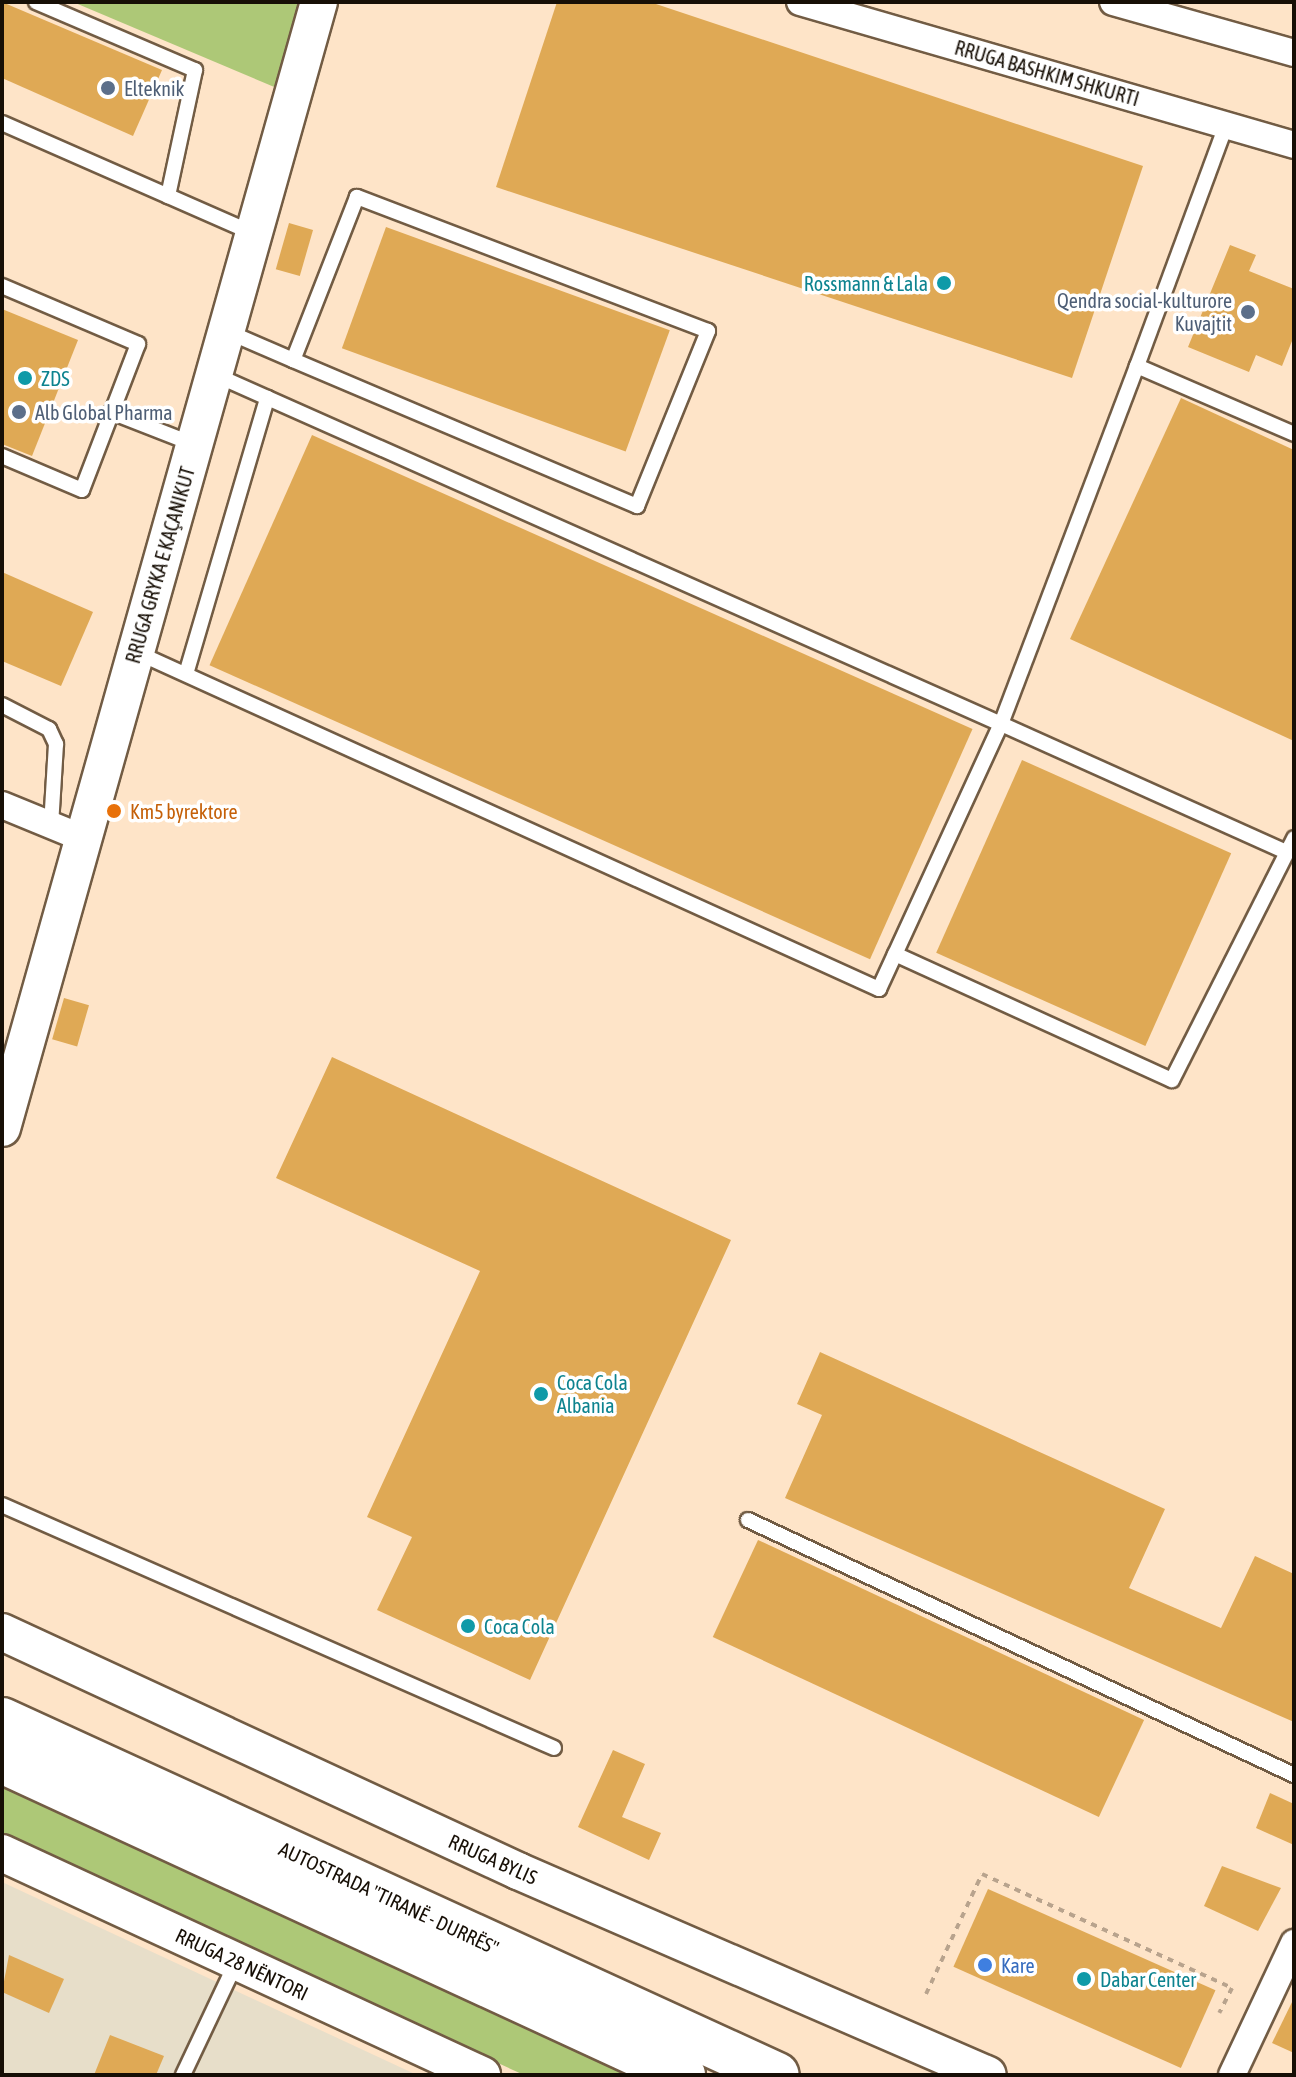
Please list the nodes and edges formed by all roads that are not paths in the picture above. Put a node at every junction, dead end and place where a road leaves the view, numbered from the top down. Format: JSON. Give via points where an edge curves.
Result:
{"nodes":[{"id":1,"x":36,"y":2,"type":"edge"},
{"id":2,"x":319,"y":2,"type":"edge"},
{"id":3,"x":800,"y":2,"type":"edge"},
{"id":4,"x":1113,"y":2,"type":"edge"},
{"id":5,"x":1294,"y":53,"type":"edge"},
{"id":6,"x":2,"y":123,"type":"edge"},
{"id":7,"x":1226,"y":125,"type":"junction"},
{"id":8,"x":1294,"y":145,"type":"edge"},
{"id":9,"x":168,"y":196,"type":"junction"},
{"id":10,"x":252,"y":233,"type":"junction"},
{"id":11,"x":2,"y":286,"type":"edge"},
{"id":12,"x":226,"y":331,"type":"junction"},
{"id":13,"x":293,"y":360,"type":"junction"},
{"id":14,"x":1137,"y":366,"type":"junction"},
{"id":15,"x":214,"y":374,"type":"junction"},
{"id":16,"x":267,"y":398,"type":"junction"},
{"id":17,"x":111,"y":412,"type":"junction"},
{"id":18,"x":1294,"y":434,"type":"edge"},
{"id":19,"x":194,"y":444,"type":"junction"},
{"id":20,"x":2,"y":456,"type":"edge"},
{"id":21,"x":136,"y":651,"type":"junction"},
{"id":22,"x":186,"y":674,"type":"junction"},
{"id":23,"x":4,"y":707,"type":"edge"},
{"id":24,"x":1001,"y":724,"type":"junction"},
{"id":25,"x":2,"y":805,"type":"edge"},
{"id":26,"x":51,"y":825,"type":"junction"},
{"id":27,"x":1294,"y":838,"type":"edge"},
{"id":28,"x":85,"y":839,"type":"junction"},
{"id":29,"x":1284,"y":851,"type":"junction"},
{"id":30,"x":895,"y":954,"type":"junction"},
{"id":31,"x":2,"y":1128,"type":"edge"},
{"id":32,"x":2,"y":1505,"type":"edge"},
{"id":33,"x":748,"y":1520,"type":"dead end"},
{"id":34,"x":2,"y":1632,"type":"edge"},
{"id":35,"x":2,"y":1720,"type":"edge"},
{"id":36,"x":554,"y":1748,"type":"dead end"},
{"id":37,"x":2,"y":1761,"type":"edge"},
{"id":38,"x":1294,"y":1775,"type":"edge"},
{"id":39,"x":2,"y":1853,"type":"edge"},
{"id":40,"x":1294,"y":1943,"type":"edge"},
{"id":41,"x":237,"y":1962,"type":"junction"},
{"id":42,"x":183,"y":2075,"type":"edge"},
{"id":43,"x":482,"y":2075,"type":"edge"},
{"id":44,"x":683,"y":2075,"type":"edge"},
{"id":45,"x":777,"y":2075,"type":"edge"},
{"id":46,"x":988,"y":2075,"type":"edge"},
{"id":47,"x":1232,"y":2075,"type":"edge"}],
"edges":[{"from":1,"to":9,"type":"lane","via":[[195,70]]},
{"from":2,"to":10,"type":"main road","name":"RRUGA GRYKA E KAÇANIKUT"},
{"from":3,"to":7,"type":"street","name":"RRUGA BASHKIM SHKURTI"},
{"from":4,"to":5,"type":"street"},
{"from":6,"to":9,"type":"lane"},
{"from":7,"to":8,"type":"street","name":"RRUGA BASHKIM SHKURTI"},
{"from":7,"to":14,"type":"lane"},
{"from":9,"to":10,"type":"lane"},
{"from":10,"to":12,"type":"main road","name":"RRUGA GRYKA E KAÇANIKUT"},
{"from":11,"to":17,"type":"lane","via":[[138,344]]},
{"from":12,"to":13,"type":"lane"},
{"from":12,"to":15,"type":"main road","name":"RRUGA GRYKA E KAÇANIKUT"},
{"from":13,"to":13,"type":"lane","via":[[637,506],[708,331],[357,197]]},
{"from":14,"to":18,"type":"lane"},
{"from":14,"to":24,"type":"lane"},
{"from":15,"to":16,"type":"lane"},
{"from":15,"to":19,"type":"main road","name":"RRUGA GRYKA E KAÇANIKUT"},
{"from":16,"to":22,"type":"lane"},
{"from":16,"to":24,"type":"lane"},
{"from":17,"to":19,"type":"lane"},
{"from":17,"to":20,"type":"lane","via":[[82,490]]},
{"from":19,"to":21,"type":"main road","name":"RRUGA GRYKA E KAÇANIKUT"},
{"from":21,"to":22,"type":"lane"},
{"from":21,"to":28,"type":"main road","name":"RRUGA GRYKA E KAÇANIKUT"},
{"from":22,"to":30,"type":"lane","via":[[879,989]]},
{"from":23,"to":26,"type":"lane","via":[[49,729],[56,744]]},
{"from":24,"to":29,"type":"lane"},
{"from":24,"to":30,"type":"lane"},
{"from":25,"to":26,"type":"street"},
{"from":26,"to":28,"type":"street"},
{"from":27,"to":29,"type":"lane"},
{"from":28,"to":31,"type":"main road","name":"RRUGA GRYKA E KAÇANIKUT"},
{"from":29,"to":30,"type":"lane","via":[[1172,1080]]},
{"from":32,"to":36,"type":"lane"},
{"from":33,"to":38,"type":"lane"},
{"from":34,"to":46,"type":"main road","name":"RRUGA BYLIS","via":[[518,1871]]},
{"from":35,"to":45,"type":"highway","name":"AUTOSTRADA \"TIRANË - DURRËS\""},
{"from":37,"to":44,"type":"highway","name":"AUTOSTRADA \"TIRANË - DURRËS\""},
{"from":39,"to":41,"type":"main road","name":"RRUGA 28 NËNTORI"},
{"from":40,"to":47,"type":"street"},
{"from":41,"to":42,"type":"lane"},
{"from":41,"to":43,"type":"main road","name":"RRUGA 28 NËNTORI"}]}
